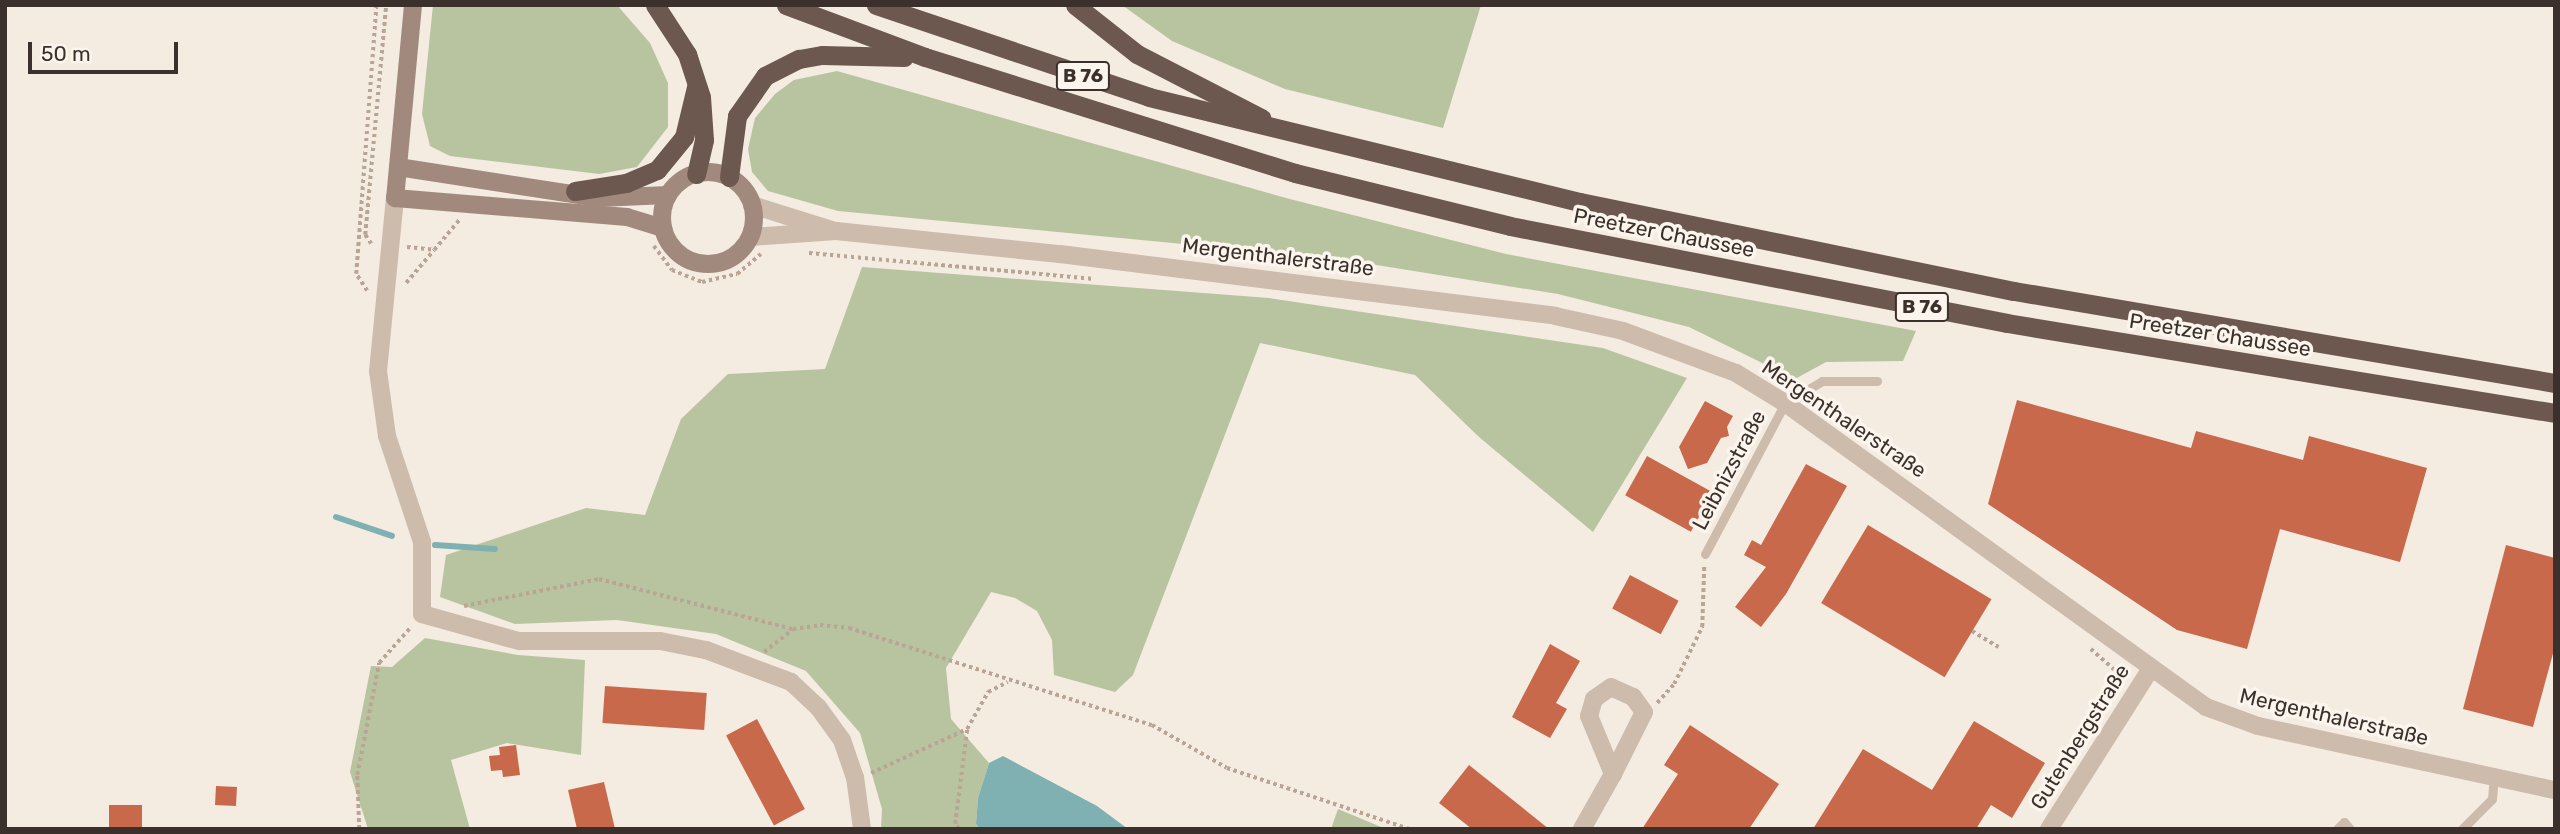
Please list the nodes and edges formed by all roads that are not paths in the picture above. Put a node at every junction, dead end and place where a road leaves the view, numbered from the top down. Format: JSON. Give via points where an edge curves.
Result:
{"nodes":[{"id":1,"x":413,"y":5,"type":"edge"},
{"id":2,"x":655,"y":5,"type":"edge"},
{"id":3,"x":786,"y":5,"type":"edge"},
{"id":4,"x":876,"y":5,"type":"edge"},
{"id":5,"x":1075,"y":5,"type":"edge"},
{"id":6,"x":925,"y":57,"type":"junction"},
{"id":7,"x":696,"y":87,"type":"junction"},
{"id":8,"x":1293,"y":135,"type":"junction"},
{"id":9,"x":398,"y":167,"type":"junction"},
{"id":10,"x":696,"y":174,"type":"junction"},
{"id":11,"x":729,"y":177,"type":"junction"},
{"id":12,"x":575,"y":191,"type":"junction"},
{"id":13,"x":668,"y":195,"type":"junction"},
{"id":14,"x":395,"y":198,"type":"junction"},
{"id":15,"x":752,"y":205,"type":"junction"},
{"id":16,"x":663,"y":228,"type":"junction"},
{"id":17,"x":836,"y":231,"type":"junction"},
{"id":18,"x":751,"y":237,"type":"junction"},
{"id":19,"x":1877,"y":381,"type":"dead end"},
{"id":20,"x":2555,"y":383,"type":"edge"},
{"id":21,"x":1785,"y":403,"type":"junction"},
{"id":22,"x":2555,"y":413,"type":"edge"},
{"id":23,"x":1705,"y":554,"type":"road end"},
{"id":24,"x":2150,"y":670,"type":"junction"},
{"id":25,"x":1613,"y":774,"type":"junction"},
{"id":26,"x":2494,"y":777,"type":"junction"},
{"id":27,"x":2555,"y":790,"type":"edge"},
{"id":28,"x":862,"y":829,"type":"edge"},
{"id":29,"x":1583,"y":829,"type":"edge"},
{"id":30,"x":2049,"y":829,"type":"edge"},
{"id":31,"x":2337,"y":829,"type":"edge"},
{"id":32,"x":2350,"y":829,"type":"edge"},
{"id":33,"x":2462,"y":829,"type":"edge"}],
"edges":[{"from":1,"to":9,"type":"main road"},
{"from":2,"to":7,"type":"highway","via":[[687,54]]},
{"from":3,"to":6,"type":"highway","name":"Preetzer Chaussee","number":"B 76"},
{"from":4,"to":8,"type":"highway","name":"Preetzer Chaussee","number":"B 76","via":[[1149,97]]},
{"from":5,"to":8,"type":"highway","number":"B 76","via":[[1137,54]]},
{"from":6,"to":11,"type":"highway","number":"B 76","via":[[822,55],[782,66],[751,92],[737,116]]},
{"from":6,"to":22,"type":"highway","name":"Preetzer Chaussee","number":"B 76","via":[[1295,173],[1510,226],[2007,323]]},
{"from":7,"to":10,"type":"highway","via":[[705,126]]},
{"from":7,"to":12,"type":"highway","via":[[684,137],[657,170],[626,183]]},
{"from":8,"to":20,"type":"highway","name":"Preetzer Chaussee","number":"B 76","via":[[1580,202],[2014,291]]},
{"from":9,"to":12,"type":"main road"},
{"from":9,"to":14,"type":"main road"},
{"from":10,"to":11,"type":"main road"},
{"from":10,"to":13,"type":"main road"},
{"from":11,"to":15,"type":"main road","via":[[741,186]]},
{"from":12,"to":13,"type":"main road","via":[[628,200]]},
{"from":13,"to":16,"type":"main road"},
{"from":14,"to":16,"type":"main road","via":[[627,217]]},
{"from":14,"to":28,"type":"street","via":[[378,371],[385,423],[422,542],[422,614],[519,641],[660,641],[749,664],[790,682],[818,707],[842,740],[855,777]]},
{"from":15,"to":17,"type":"street","name":"Mergenthalerstraße"},
{"from":15,"to":18,"type":"main road"},
{"from":16,"to":18,"type":"main road","via":[[678,253],[706,264],[734,256]]},
{"from":17,"to":18,"type":"street","name":"Mergenthalerstraße"},
{"from":17,"to":21,"type":"street","name":"Mergenthalerstraße","via":[[1074,255],[1555,316],[1683,351],[1736,373]]},
{"from":19,"to":21,"type":"lane","via":[[1822,381]]},
{"from":21,"to":23,"type":"lane","name":"Leibnizstraße"},
{"from":21,"to":24,"type":"street","name":"Mergenthalerstraße","via":[[2037,582]]},
{"from":24,"to":26,"type":"street","name":"Mergenthalerstraße","via":[[2206,707],[2258,726]]},
{"from":24,"to":30,"type":"street","name":"Gutenbergstraße"},
{"from":25,"to":25,"type":"street","via":[[1644,712],[1633,697],[1611,687],[1594,699],[1590,716]]},
{"from":25,"to":29,"type":"street"},
{"from":26,"to":27,"type":"street","name":"Mergenthalerstraße"},
{"from":26,"to":33,"type":"lane","via":[[2492,799]]},
{"from":31,"to":32,"type":"lane","via":[[2344,822]]}]}
